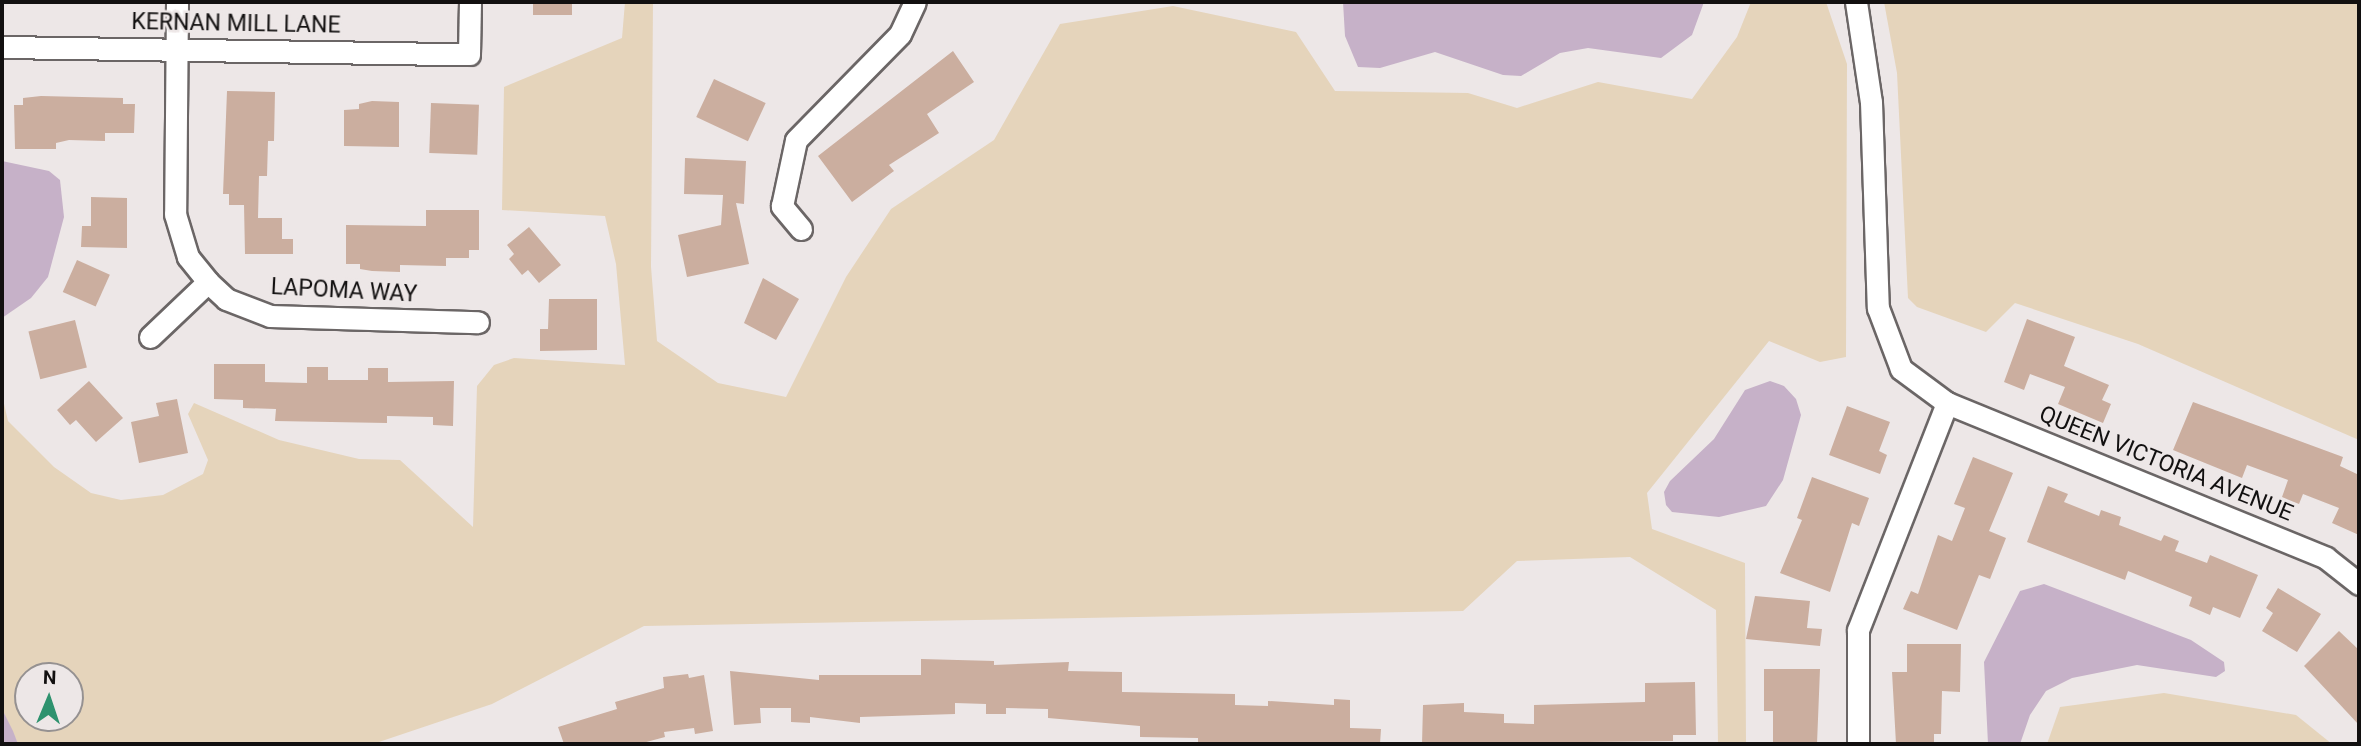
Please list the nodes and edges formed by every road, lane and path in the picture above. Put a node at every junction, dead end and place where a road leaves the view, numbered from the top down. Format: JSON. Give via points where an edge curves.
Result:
{"nodes":[{"id":1,"x":177,"y":2,"type":"edge"},
{"id":2,"x":470,"y":2,"type":"edge"},
{"id":3,"x":915,"y":2,"type":"edge"},
{"id":4,"x":1856,"y":2,"type":"edge"},
{"id":5,"x":2,"y":47,"type":"edge"},
{"id":6,"x":176,"y":50,"type":"junction"},
{"id":7,"x":801,"y":229,"type":"dead end"},
{"id":8,"x":208,"y":282,"type":"junction"},
{"id":9,"x":478,"y":322,"type":"dead end"},
{"id":10,"x":150,"y":337,"type":"dead end"},
{"id":11,"x":1947,"y":403,"type":"junction"},
{"id":12,"x":2359,"y":584,"type":"edge"},
{"id":13,"x":1858,"y":744,"type":"edge"}],
"edges":[{"from":1,"to":6,"type":"street","name":"LAPOMA WAY"},
{"from":2,"to":6,"type":"street","name":"KERNAN MILL LANE","via":[[469,54]]},
{"from":3,"to":7,"type":"street","via":[[900,34],[796,140],[782,205]]},
{"from":4,"to":11,"type":"street","name":"QUEEN VICTORIA AVENUE","via":[[1871,102],[1878,308],[1901,369]]},
{"from":5,"to":6,"type":"street","name":"KERNAN MILL LANE"},
{"from":6,"to":8,"type":"street","name":"LAPOMA WAY","via":[[174,214],[188,257]]},
{"from":8,"to":9,"type":"street","name":"LAPOMA WAY","via":[[226,299],[270,316]]},
{"from":8,"to":10,"type":"street"},
{"from":11,"to":12,"type":"street","name":"QUEEN VICTORIA AVENUE","via":[[2326,558]]},
{"from":11,"to":13,"type":"street","via":[[1858,630]]}]}
